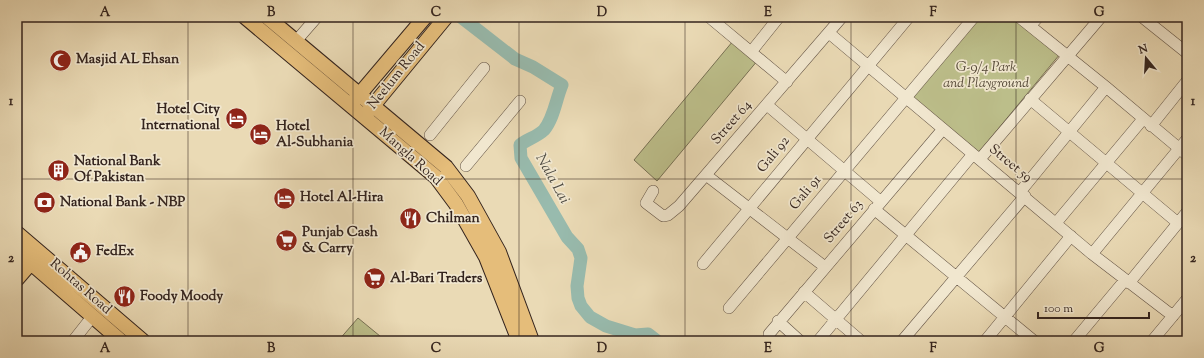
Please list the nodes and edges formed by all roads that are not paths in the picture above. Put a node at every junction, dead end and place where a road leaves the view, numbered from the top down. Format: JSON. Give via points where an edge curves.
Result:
{"nodes":[{"id":1,"x":245,"y":17,"type":"edge"},
{"id":2,"x":267,"y":17,"type":"edge"},
{"id":3,"x":317,"y":17,"type":"edge"},
{"id":4,"x":446,"y":17,"type":"edge"},
{"id":5,"x":780,"y":17,"type":"edge"},
{"id":6,"x":842,"y":17,"type":"edge"},
{"id":7,"x":908,"y":17,"type":"edge"},
{"id":8,"x":974,"y":17,"type":"edge"},
{"id":9,"x":1019,"y":17,"type":"edge"},
{"id":10,"x":1038,"y":17,"type":"edge"},
{"id":11,"x":1101,"y":17,"type":"edge"},
{"id":12,"x":1142,"y":17,"type":"edge"},
{"id":13,"x":713,"y":18,"type":"edge"},
{"id":14,"x":423,"y":19,"type":"edge"},
{"id":15,"x":1030,"y":26,"type":"junction"},
{"id":16,"x":829,"y":33,"type":"junction"},
{"id":17,"x":296,"y":41,"type":"junction"},
{"id":18,"x":751,"y":52,"type":"junction"},
{"id":19,"x":1187,"y":52,"type":"edge"},
{"id":20,"x":1067,"y":56,"type":"junction"},
{"id":21,"x":868,"y":66,"type":"junction"},
{"id":22,"x":484,"y":68,"type":"dead end"},
{"id":23,"x":787,"y":82,"type":"junction"},
{"id":24,"x":1187,"y":82,"type":"edge"},
{"id":25,"x":1106,"y":87,"type":"junction"},
{"id":26,"x":906,"y":98,"type":"junction"},
{"id":27,"x":1030,"y":99,"type":"junction"},
{"id":28,"x":355,"y":100,"type":"junction"},
{"id":29,"x":520,"y":101,"type":"dead end"},
{"id":30,"x":373,"y":105,"type":"junction"},
{"id":31,"x":767,"y":105,"type":"junction"},
{"id":32,"x":364,"y":116,"type":"junction"},
{"id":33,"x":1147,"y":122,"type":"junction"},
{"id":34,"x":943,"y":129,"type":"junction"},
{"id":35,"x":1070,"y":132,"type":"junction"},
{"id":36,"x":430,"y":135,"type":"dead end"},
{"id":37,"x":807,"y":138,"type":"junction"},
{"id":38,"x":1187,"y":139,"type":"edge"},
{"id":39,"x":1183,"y":152,"type":"edge"},
{"id":40,"x":976,"y":157,"type":"junction"},
{"id":41,"x":1106,"y":163,"type":"junction"},
{"id":42,"x":466,"y":166,"type":"dead end"},
{"id":43,"x":844,"y":170,"type":"junction"},
{"id":44,"x":706,"y":175,"type":"junction"},
{"id":45,"x":653,"y":191,"type":"dead end"},
{"id":46,"x":1142,"y":193,"type":"junction"},
{"id":47,"x":1023,"y":194,"type":"junction"},
{"id":48,"x":877,"y":205,"type":"junction"},
{"id":49,"x":749,"y":208,"type":"junction"},
{"id":50,"x":1187,"y":212,"type":"edge"},
{"id":51,"x":1056,"y":223,"type":"junction"},
{"id":52,"x":1178,"y":223,"type":"junction"},
{"id":53,"x":17,"y":233,"type":"edge"},
{"id":54,"x":906,"y":235,"type":"junction"},
{"id":55,"x":1072,"y":236,"type":"junction"},
{"id":56,"x":788,"y":238,"type":"junction"},
{"id":57,"x":29,"y":243,"type":"junction"},
{"id":58,"x":40,"y":253,"type":"junction"},
{"id":59,"x":1092,"y":254,"type":"junction"},
{"id":60,"x":21,"y":257,"type":"edge"},
{"id":61,"x":703,"y":264,"type":"dead end"},
{"id":62,"x":825,"y":267,"type":"junction"},
{"id":63,"x":956,"y":276,"type":"junction"},
{"id":64,"x":17,"y":279,"type":"edge"},
{"id":65,"x":1127,"y":282,"type":"junction"},
{"id":66,"x":804,"y":292,"type":"junction"},
{"id":67,"x":1187,"y":299,"type":"edge"},
{"id":68,"x":729,"y":308,"type":"dead end"},
{"id":69,"x":1173,"y":316,"type":"junction"},
{"id":70,"x":92,"y":317,"type":"junction"},
{"id":71,"x":1005,"y":317,"type":"junction"},
{"id":72,"x":835,"y":319,"type":"junction"},
{"id":73,"x":778,"y":321,"type":"junction"},
{"id":74,"x":769,"y":334,"type":"dead end"},
{"id":75,"x":73,"y":341,"type":"edge"},
{"id":76,"x":121,"y":341,"type":"edge"},
{"id":77,"x":143,"y":341,"type":"edge"},
{"id":78,"x":519,"y":341,"type":"edge"},
{"id":79,"x":532,"y":341,"type":"edge"},
{"id":80,"x":800,"y":341,"type":"edge"},
{"id":81,"x":818,"y":341,"type":"edge"},
{"id":82,"x":861,"y":341,"type":"edge"},
{"id":83,"x":902,"y":341,"type":"edge"},
{"id":84,"x":985,"y":341,"type":"edge"},
{"id":85,"x":1034,"y":341,"type":"edge"},
{"id":86,"x":1074,"y":341,"type":"edge"},
{"id":87,"x":1152,"y":341,"type":"edge"}],
"edges":[{"from":1,"to":28,"type":"main road","name":"Mangla Road"},
{"from":2,"to":17,"type":"main road","name":"Mangla Road"},
{"from":3,"to":17,"type":"street"},
{"from":4,"to":30,"type":"main road","name":"Neelum Road"},
{"from":5,"to":18,"type":"street"},
{"from":6,"to":16,"type":"street","name":"Street 64"},
{"from":7,"to":21,"type":"street","name":"Gali 92"},
{"from":8,"to":26,"type":"street","name":"Gali 91"},
{"from":9,"to":15,"type":"street"},
{"from":10,"to":15,"type":"street"},
{"from":11,"to":20,"type":"street"},
{"from":12,"to":19,"type":"street"},
{"from":13,"to":18,"type":"street"},
{"from":14,"to":28,"type":"main road","name":"Neelum Road"},
{"from":15,"to":20,"type":"street"},
{"from":16,"to":21,"type":"street","name":"Street 59"},
{"from":16,"to":23,"type":"street","name":"Street 64"},
{"from":17,"to":28,"type":"main road","name":"Mangla Road"},
{"from":18,"to":23,"type":"street"},
{"from":20,"to":25,"type":"street"},
{"from":20,"to":27,"type":"street"},
{"from":21,"to":26,"type":"street","name":"Street 59"},
{"from":21,"to":37,"type":"street","name":"Gali 92"},
{"from":22,"to":36,"type":"street"},
{"from":23,"to":31,"type":"street","name":"Street 64"},
{"from":24,"to":33,"type":"street"},
{"from":25,"to":33,"type":"street"},
{"from":25,"to":35,"type":"street"},
{"from":26,"to":34,"type":"street","name":"Street 59"},
{"from":26,"to":43,"type":"street","name":"Gali 91"},
{"from":27,"to":35,"type":"street"},
{"from":27,"to":40,"type":"street"},
{"from":28,"to":30,"type":"main road","name":"Mangla Road"},
{"from":28,"to":32,"type":"main road","name":"Mangla Road"},
{"from":29,"to":42,"type":"street"},
{"from":30,"to":32,"type":"main road","name":"Neelum Road"},
{"from":30,"to":79,"type":"main road","name":"Mangla Road","via":[[446,167],[468,196],[499,252]]},
{"from":31,"to":37,"type":"street"},
{"from":31,"to":44,"type":"street","name":"Street 64"},
{"from":32,"to":78,"type":"main road","name":"Mangla Road","via":[[436,177],[456,204],[486,257]]},
{"from":33,"to":39,"type":"street"},
{"from":33,"to":41,"type":"street"},
{"from":34,"to":40,"type":"street","name":"Street 59"},
{"from":34,"to":48,"type":"street","name":"Street 63"},
{"from":35,"to":41,"type":"street"},
{"from":35,"to":47,"type":"street"},
{"from":37,"to":43,"type":"street"},
{"from":37,"to":49,"type":"street","name":"Gali 92"},
{"from":38,"to":39,"type":"street"},
{"from":39,"to":46,"type":"street"},
{"from":40,"to":47,"type":"street","name":"Street 59"},
{"from":40,"to":54,"type":"street"},
{"from":41,"to":46,"type":"street"},
{"from":41,"to":51,"type":"street"},
{"from":43,"to":48,"type":"street"},
{"from":43,"to":56,"type":"street","name":"Gali 91"},
{"from":44,"to":45,"type":"street","name":"Street 64","via":[[679,206],[666,216],[646,203]]},
{"from":44,"to":49,"type":"street"},
{"from":46,"to":52,"type":"street"},
{"from":46,"to":59,"type":"street"},
{"from":47,"to":51,"type":"street","name":"Street 59"},
{"from":47,"to":63,"type":"street"},
{"from":48,"to":54,"type":"street"},
{"from":48,"to":62,"type":"street","name":"Street 63"},
{"from":49,"to":56,"type":"street"},
{"from":49,"to":61,"type":"street","name":"Gali 92"},
{"from":50,"to":52,"type":"street"},
{"from":51,"to":55,"type":"street","name":"Street 59"},
{"from":52,"to":65,"type":"street"},
{"from":53,"to":57,"type":"main road","name":"Rohtas Road"},
{"from":54,"to":63,"type":"street"},
{"from":54,"to":72,"type":"street"},
{"from":55,"to":59,"type":"street","name":"Street 59"},
{"from":55,"to":71,"type":"street"},
{"from":56,"to":62,"type":"street"},
{"from":56,"to":68,"type":"street","name":"Gali 91"},
{"from":57,"to":58,"type":"main road","name":"Rohtas Road"},
{"from":57,"to":60,"type":"main road"},
{"from":58,"to":60,"type":"main road"},
{"from":58,"to":77,"type":"main road","name":"Rohtas Road"},
{"from":59,"to":65,"type":"street","name":"Street 59"},
{"from":60,"to":64,"type":"main road"},
{"from":60,"to":70,"type":"main road","name":"Rohtas Road"},
{"from":62,"to":66,"type":"street","name":"Street 63"},
{"from":63,"to":71,"type":"street"},
{"from":63,"to":83,"type":"street"},
{"from":65,"to":69,"type":"street","name":"Street 59"},
{"from":65,"to":86,"type":"street"},
{"from":66,"to":72,"type":"street"},
{"from":66,"to":73,"type":"street","name":"Street 63"},
{"from":67,"to":69,"type":"street"},
{"from":69,"to":87,"type":"street"},
{"from":70,"to":75,"type":"street"},
{"from":70,"to":76,"type":"main road","name":"Rohtas Road"},
{"from":71,"to":84,"type":"street"},
{"from":71,"to":85,"type":"street"},
{"from":72,"to":81,"type":"street"},
{"from":72,"to":82,"type":"street"},
{"from":73,"to":74,"type":"street","name":"Street 63"},
{"from":73,"to":80,"type":"street"}]}
